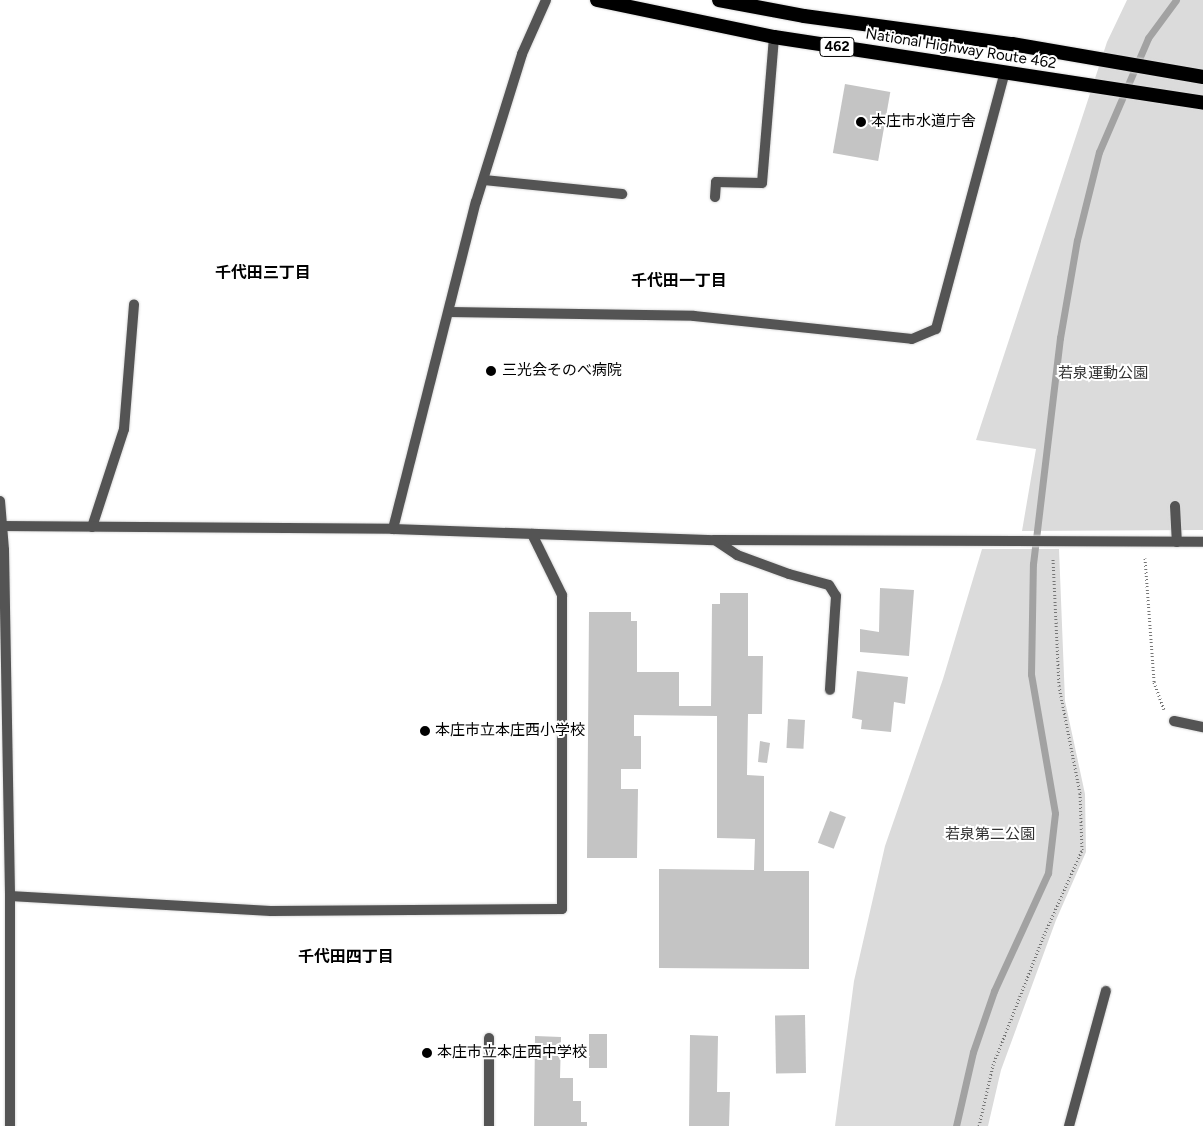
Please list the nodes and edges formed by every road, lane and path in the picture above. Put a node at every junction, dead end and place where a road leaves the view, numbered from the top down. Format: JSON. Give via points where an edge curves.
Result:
{"nodes":[{"id":1,"x":546,"y":0,"type":"edge"},
{"id":2,"x":597,"y":0,"type":"edge"},
{"id":3,"x":718,"y":0,"type":"edge"},
{"id":4,"x":774,"y":37,"type":"junction"},
{"id":5,"x":1005,"y":72,"type":"junction"},
{"id":6,"x":1201,"y":77,"type":"edge"},
{"id":7,"x":1203,"y":103,"type":"edge"},
{"id":8,"x":484,"y":180,"type":"junction"},
{"id":9,"x":622,"y":194,"type":"dead end"},
{"id":10,"x":715,"y":197,"type":"dead end"},
{"id":11,"x":134,"y":304,"type":"dead end"},
{"id":12,"x":449,"y":312,"type":"junction"},
{"id":13,"x":0,"y":501,"type":"edge"},
{"id":14,"x":1175,"y":506,"type":"dead end"},
{"id":15,"x":2,"y":526,"type":"edge"},
{"id":16,"x":92,"y":527,"type":"junction"},
{"id":17,"x":393,"y":529,"type":"junction"},
{"id":18,"x":532,"y":534,"type":"junction"},
{"id":19,"x":715,"y":540,"type":"junction"},
{"id":20,"x":1054,"y":540,"type":"junction"},
{"id":21,"x":1145,"y":541,"type":"junction"},
{"id":22,"x":1177,"y":542,"type":"junction"},
{"id":23,"x":1203,"y":542,"type":"edge"},
{"id":24,"x":830,"y":690,"type":"dead end"},
{"id":25,"x":1174,"y":721,"type":"joint"},
{"id":26,"x":1203,"y":727,"type":"edge"},
{"id":27,"x":10,"y":896,"type":"junction"},
{"id":28,"x":4,"y":961,"type":"edge"},
{"id":29,"x":1106,"y":991,"type":"dead end"},
{"id":30,"x":489,"y":1038,"type":"dead end"},
{"id":31,"x":10,"y":1126,"type":"edge"},
{"id":32,"x":489,"y":1126,"type":"edge"},
{"id":33,"x":979,"y":1126,"type":"edge"},
{"id":34,"x":1070,"y":1126,"type":"edge"}],
"edges":[{"from":1,"to":8,"type":"street","via":[[522,54]]},
{"from":2,"to":4,"type":"highway","name":"National Highway Route 462","number":"462"},
{"from":3,"to":6,"type":"highway","name":"National Highway Route 462","number":"462","via":[[804,16],[1012,44]]},
{"from":4,"to":5,"type":"highway","name":"National Highway Route 462","number":"462"},
{"from":4,"to":10,"type":"street","via":[[762,183],[716,182]]},
{"from":5,"to":7,"type":"highway","name":"National Highway Route 462","number":"462"},
{"from":5,"to":12,"type":"street","via":[[936,329],[912,339],[694,316]]},
{"from":8,"to":9,"type":"street"},
{"from":8,"to":12,"type":"street"},
{"from":11,"to":16,"type":"street","via":[[124,429]]},
{"from":12,"to":17,"type":"street"},
{"from":13,"to":15,"type":"street"},
{"from":14,"to":22,"type":"street"},
{"from":15,"to":16,"type":"street"},
{"from":15,"to":27,"type":"street"},
{"from":16,"to":17,"type":"street"},
{"from":17,"to":18,"type":"street"},
{"from":18,"to":19,"type":"street"},
{"from":18,"to":27,"type":"street","via":[[562,595],[562,909],[272,910]]},
{"from":19,"to":20,"type":"street"},
{"from":19,"to":24,"type":"street","via":[[737,554],[789,574],[830,584],[836,596]]},
{"from":20,"to":21,"type":"street"},
{"from":20,"to":33,"type":"path","via":[[1053,586],[1059,686],[1080,793],[1082,850],[1044,935],[993,1065]]},
{"from":21,"to":22,"type":"street"},
{"from":21,"to":25,"type":"path","via":[[1154,682],[1165,711]]},
{"from":22,"to":23,"type":"street"},
{"from":25,"to":26,"type":"street"},
{"from":27,"to":28,"type":"street"},
{"from":28,"to":31,"type":"street"},
{"from":29,"to":34,"type":"street"},
{"from":30,"to":32,"type":"street"}]}
